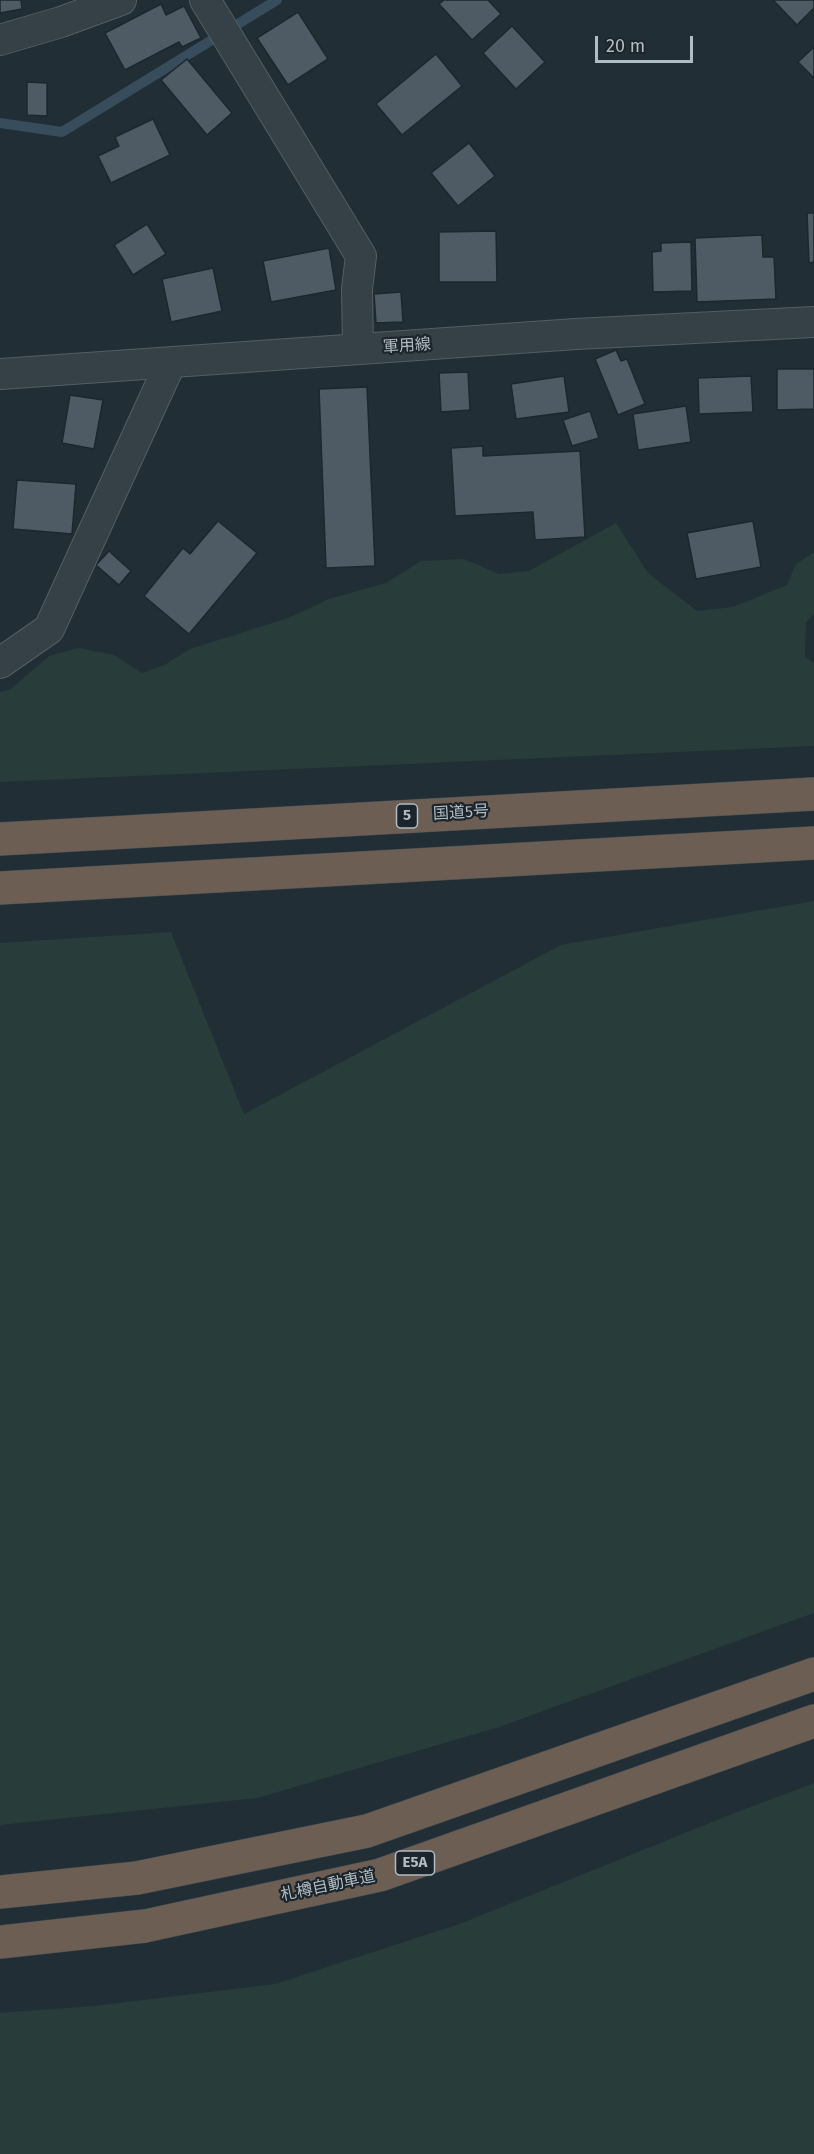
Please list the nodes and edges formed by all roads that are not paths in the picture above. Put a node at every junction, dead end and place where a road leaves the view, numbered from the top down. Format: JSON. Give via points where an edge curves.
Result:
{"nodes":[{"id":1,"x":121,"y":0,"type":"edge"},
{"id":2,"x":205,"y":0,"type":"edge"},
{"id":3,"x":57,"y":11,"type":"edge"},
{"id":4,"x":0,"y":40,"type":"edge"},
{"id":5,"x":814,"y":322,"type":"edge"},
{"id":6,"x":358,"y":349,"type":"junction"},
{"id":7,"x":171,"y":362,"type":"junction"},
{"id":8,"x":0,"y":374,"type":"edge"},
{"id":9,"x":0,"y":663,"type":"edge"},
{"id":10,"x":814,"y":794,"type":"edge"},
{"id":11,"x":0,"y":839,"type":"edge"},
{"id":12,"x":814,"y":843,"type":"edge"},
{"id":13,"x":0,"y":888,"type":"edge"},
{"id":14,"x":814,"y":1674,"type":"edge"},
{"id":15,"x":814,"y":1721,"type":"edge"},
{"id":16,"x":0,"y":1892,"type":"edge"},
{"id":17,"x":0,"y":1942,"type":"edge"}],
"edges":[{"from":1,"to":3,"type":"street"},
{"from":2,"to":6,"type":"street","via":[[361,256]]},
{"from":3,"to":4,"type":"street"},
{"from":5,"to":6,"type":"street","name":"軍用線"},
{"from":6,"to":7,"type":"street","name":"軍用線"},
{"from":7,"to":8,"type":"street","name":"軍用線"},
{"from":7,"to":9,"type":"street","via":[[49,629]]},
{"from":10,"to":11,"type":"highway","name":"国道5号","number":"5"},
{"from":12,"to":13,"type":"highway"},
{"from":14,"to":16,"type":"highway","via":[[367,1831],[137,1878]]},
{"from":15,"to":17,"type":"highway","name":"札樽自動車道","number":"E5A","via":[[380,1875],[145,1926]]}]}
